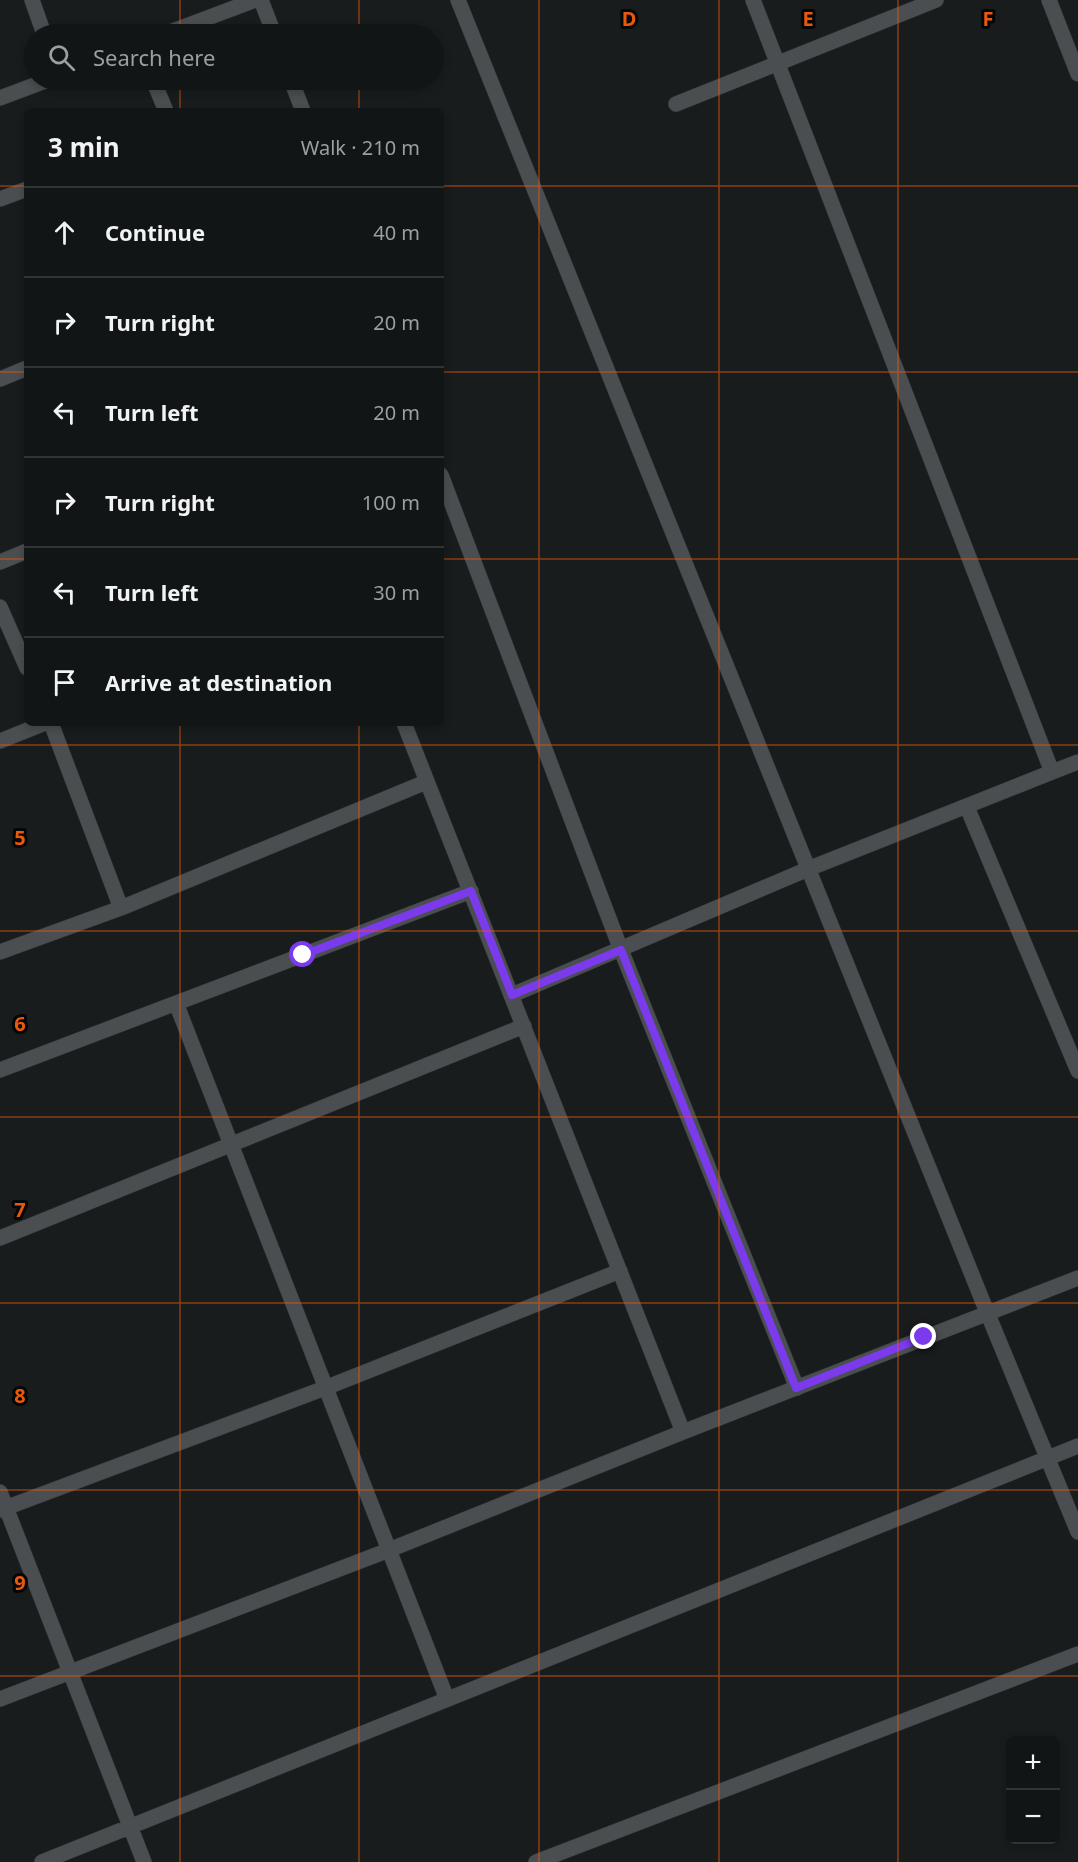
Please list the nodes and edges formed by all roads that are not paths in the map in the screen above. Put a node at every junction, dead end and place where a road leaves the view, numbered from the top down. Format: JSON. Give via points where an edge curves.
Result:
{"nodes":[{"id":1,"x":32,"y":0,"type":"edge"},
{"id":2,"x":255,"y":0,"type":"edge"},
{"id":3,"x":261,"y":0,"type":"edge"},
{"id":4,"x":458,"y":0,"type":"edge"},
{"id":5,"x":753,"y":0,"type":"edge"},
{"id":6,"x":936,"y":0,"type":"edge"},
{"id":7,"x":1049,"y":0,"type":"edge"},
{"id":8,"x":40,"y":24,"type":"edge"},
{"id":9,"x":191,"y":24,"type":"edge"},
{"id":10,"x":270,"y":24,"type":"edge"},
{"id":11,"x":777,"y":64,"type":"junction"},
{"id":12,"x":1078,"y":74,"type":"edge"},
{"id":13,"x":24,"y":89,"type":"edge"},
{"id":14,"x":157,"y":90,"type":"edge"},
{"id":15,"x":295,"y":90,"type":"edge"},
{"id":16,"x":0,"y":98,"type":"edge"},
{"id":17,"x":676,"y":105,"type":"dead end"},
{"id":18,"x":165,"y":108,"type":"edge"},
{"id":19,"x":302,"y":108,"type":"edge"},
{"id":20,"x":24,"y":190,"type":"edge"},
{"id":21,"x":0,"y":200,"type":"edge"},
{"id":22,"x":24,"y":370,"type":"edge"},
{"id":23,"x":0,"y":379,"type":"edge"},
{"id":24,"x":444,"y":483,"type":"edge"},
{"id":25,"x":24,"y":552,"type":"edge"},
{"id":26,"x":0,"y":562,"type":"edge"},
{"id":27,"x":0,"y":607,"type":"edge"},
{"id":28,"x":24,"y":661,"type":"edge"},
{"id":29,"x":38,"y":726,"type":"edge"},
{"id":30,"x":52,"y":726,"type":"edge"},
{"id":31,"x":405,"y":726,"type":"edge"},
{"id":32,"x":0,"y":741,"type":"edge"},
{"id":33,"x":1078,"y":762,"type":"edge"},
{"id":34,"x":1052,"y":772,"type":"junction"},
{"id":35,"x":426,"y":782,"type":"junction"},
{"id":36,"x":967,"y":807,"type":"junction"},
{"id":37,"x":808,"y":869,"type":"junction"},
{"id":38,"x":471,"y":891,"type":"junction"},
{"id":39,"x":121,"y":908,"type":"junction"},
{"id":40,"x":621,"y":950,"type":"junction"},
{"id":41,"x":0,"y":952,"type":"edge"},
{"id":42,"x":512,"y":995,"type":"junction"},
{"id":43,"x":176,"y":1003,"type":"junction"},
{"id":44,"x":524,"y":1026,"type":"junction"},
{"id":45,"x":0,"y":1070,"type":"edge"},
{"id":46,"x":1078,"y":1071,"type":"edge"},
{"id":47,"x":232,"y":1146,"type":"junction"},
{"id":48,"x":0,"y":1238,"type":"edge"},
{"id":49,"x":620,"y":1271,"type":"junction"},
{"id":50,"x":1078,"y":1278,"type":"edge"},
{"id":51,"x":987,"y":1312,"type":"junction"},
{"id":52,"x":325,"y":1388,"type":"junction"},
{"id":53,"x":796,"y":1388,"type":"junction"},
{"id":54,"x":683,"y":1432,"type":"junction"},
{"id":55,"x":1078,"y":1446,"type":"edge"},
{"id":56,"x":1048,"y":1458,"type":"junction"},
{"id":57,"x":0,"y":1492,"type":"edge"},
{"id":58,"x":3,"y":1509,"type":"edge"},
{"id":59,"x":1078,"y":1532,"type":"edge"},
{"id":60,"x":389,"y":1550,"type":"junction"},
{"id":61,"x":1078,"y":1654,"type":"edge"},
{"id":62,"x":71,"y":1672,"type":"junction"},
{"id":63,"x":0,"y":1699,"type":"edge"},
{"id":64,"x":447,"y":1699,"type":"junction"},
{"id":65,"x":131,"y":1827,"type":"junction"},
{"id":66,"x":42,"y":1862,"type":"edge"},
{"id":67,"x":144,"y":1862,"type":"edge"},
{"id":68,"x":536,"y":1862,"type":"edge"}],
"edges":[{"from":1,"to":8,"type":"street"},
{"from":2,"to":9,"type":"street"},
{"from":3,"to":10,"type":"street"},
{"from":4,"to":37,"type":"street"},
{"from":5,"to":11,"type":"street"},
{"from":6,"to":11,"type":"street"},
{"from":7,"to":12,"type":"street"},
{"from":11,"to":17,"type":"street"},
{"from":11,"to":34,"type":"street"},
{"from":13,"to":16,"type":"street"},
{"from":14,"to":18,"type":"street"},
{"from":15,"to":19,"type":"street"},
{"from":20,"to":21,"type":"street"},
{"from":22,"to":23,"type":"street"},
{"from":24,"to":40,"type":"street"},
{"from":25,"to":26,"type":"street"},
{"from":27,"to":28,"type":"street"},
{"from":29,"to":32,"type":"street"},
{"from":30,"to":39,"type":"street"},
{"from":31,"to":35,"type":"street"},
{"from":33,"to":34,"type":"street"},
{"from":34,"to":36,"type":"street"},
{"from":35,"to":38,"type":"street"},
{"from":35,"to":39,"type":"street"},
{"from":36,"to":37,"type":"street"},
{"from":36,"to":46,"type":"street"},
{"from":37,"to":40,"type":"street"},
{"from":37,"to":51,"type":"street"},
{"from":38,"to":42,"type":"street"},
{"from":38,"to":43,"type":"street"},
{"from":39,"to":41,"type":"street"},
{"from":40,"to":42,"type":"street"},
{"from":40,"to":53,"type":"street"},
{"from":42,"to":44,"type":"street"},
{"from":43,"to":45,"type":"street"},
{"from":43,"to":47,"type":"street"},
{"from":44,"to":47,"type":"street"},
{"from":44,"to":49,"type":"street"},
{"from":47,"to":48,"type":"street"},
{"from":47,"to":52,"type":"street"},
{"from":49,"to":52,"type":"street"},
{"from":49,"to":54,"type":"street"},
{"from":50,"to":51,"type":"street"},
{"from":51,"to":53,"type":"street"},
{"from":51,"to":56,"type":"street"},
{"from":52,"to":58,"type":"street"},
{"from":52,"to":60,"type":"street"},
{"from":53,"to":54,"type":"street"},
{"from":54,"to":60,"type":"street"},
{"from":55,"to":56,"type":"street"},
{"from":56,"to":59,"type":"street"},
{"from":56,"to":64,"type":"street"},
{"from":57,"to":58,"type":"street"},
{"from":58,"to":62,"type":"street"},
{"from":60,"to":62,"type":"street"},
{"from":60,"to":64,"type":"street"},
{"from":61,"to":68,"type":"street"},
{"from":62,"to":63,"type":"street"},
{"from":62,"to":65,"type":"street"},
{"from":64,"to":65,"type":"street"},
{"from":65,"to":66,"type":"street"},
{"from":65,"to":67,"type":"street"}]}
